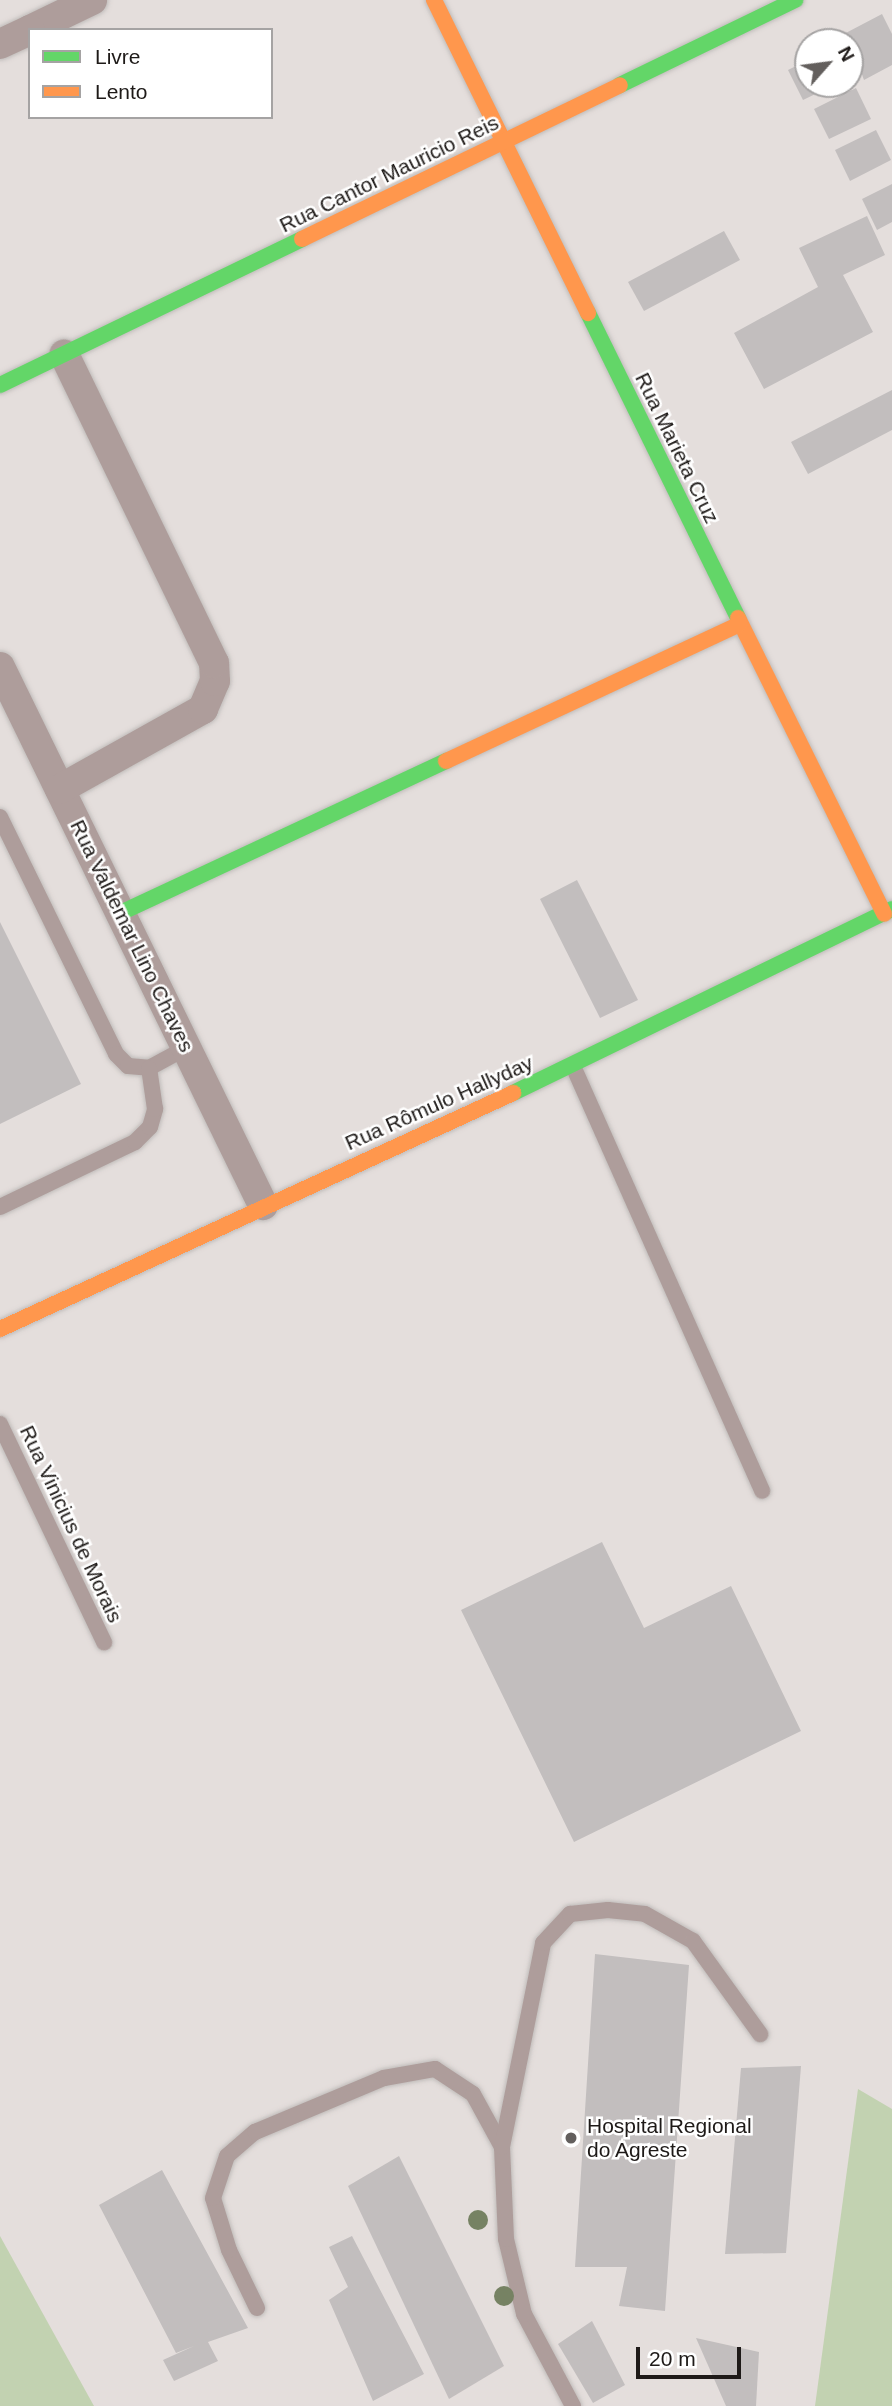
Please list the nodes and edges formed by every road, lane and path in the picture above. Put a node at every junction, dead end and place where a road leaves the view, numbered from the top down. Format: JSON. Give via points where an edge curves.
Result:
{"nodes":[{"id":1,"x":92,"y":0,"type":"edge"},
{"id":2,"x":434,"y":0,"type":"edge"},
{"id":3,"x":795,"y":0,"type":"edge"},
{"id":4,"x":34,"y":28,"type":"edge"},
{"id":5,"x":28,"y":31,"type":"edge"},
{"id":6,"x":0,"y":44,"type":"edge"},
{"id":7,"x":504,"y":143,"type":"junction"},
{"id":8,"x":65,"y":354,"type":"junction"},
{"id":9,"x":0,"y":385,"type":"edge"},
{"id":10,"x":740,"y":625,"type":"junction"},
{"id":11,"x":0,"y":667,"type":"edge"},
{"id":12,"x":60,"y":789,"type":"junction"},
{"id":13,"x":0,"y":817,"type":"edge"},
{"id":14,"x":888,"y":911,"type":"edge"},
{"id":15,"x":120,"y":913,"type":"junction"},
{"id":16,"x":186,"y":1048,"type":"junction"},
{"id":17,"x":573,"y":1066,"type":"junction"},
{"id":18,"x":149,"y":1068,"type":"junction"},
{"id":19,"x":263,"y":1205,"type":"junction"},
{"id":20,"x":0,"y":1207,"type":"edge"},
{"id":21,"x":0,"y":1329,"type":"edge"},
{"id":22,"x":0,"y":1424,"type":"edge"},
{"id":23,"x":762,"y":1492,"type":"dead end"},
{"id":24,"x":104,"y":1642,"type":"dead end"},
{"id":25,"x":760,"y":2034,"type":"dead end"},
{"id":26,"x":502,"y":2147,"type":"junction"},
{"id":27,"x":257,"y":2308,"type":"dead end"},
{"id":28,"x":573,"y":2406,"type":"edge"}],
"edges":[{"from":1,"to":4,"type":"street"},
{"from":2,"to":7,"type":"street","name":"Rua Marieta Cruz"},
{"from":3,"to":7,"type":"street","name":"Rua Cantor Mauricio Reis"},
{"from":5,"to":6,"type":"street"},
{"from":7,"to":8,"type":"street","name":"Rua Cantor Mauricio Reis"},
{"from":7,"to":10,"type":"street","name":"Rua Marieta Cruz"},
{"from":8,"to":9,"type":"street","name":"Rua Cantor Mauricio Reis"},
{"from":8,"to":12,"type":"street","via":[[214,663],[215,681],[202,709]]},
{"from":10,"to":14,"type":"street","name":"Rua Marieta Cruz"},
{"from":10,"to":15,"type":"street"},
{"from":11,"to":12,"type":"street","name":"Rua Valdemar Lino Chaves"},
{"from":12,"to":15,"type":"street","name":"Rua Valdemar Lino Chaves"},
{"from":13,"to":18,"type":"lane","via":[[116,1054],[128,1066]]},
{"from":14,"to":17,"type":"street","name":"Rua Rômulo Hallyday"},
{"from":15,"to":16,"type":"street","name":"Rua Valdemar Lino Chaves"},
{"from":16,"to":18,"type":"lane"},
{"from":16,"to":19,"type":"street","name":"Rua Valdemar Lino Chaves"},
{"from":17,"to":19,"type":"street","name":"Rua Rômulo Hallyday"},
{"from":17,"to":23,"type":"lane"},
{"from":18,"to":20,"type":"lane","via":[[155,1109],[150,1127],[135,1142]]},
{"from":19,"to":21,"type":"street","name":"Rua Rômulo Hallyday"},
{"from":22,"to":24,"type":"lane","name":"Rua Vinicius de Morais"},
{"from":25,"to":26,"type":"lane","via":[[693,1941],[645,1914],[608,1910],[570,1914],[543,1943]]},
{"from":26,"to":27,"type":"lane","via":[[473,2094],[435,2070],[384,2078],[255,2132],[227,2156],[213,2198],[229,2250]]},
{"from":26,"to":28,"type":"lane","via":[[506,2239],[524,2314]]}]}
